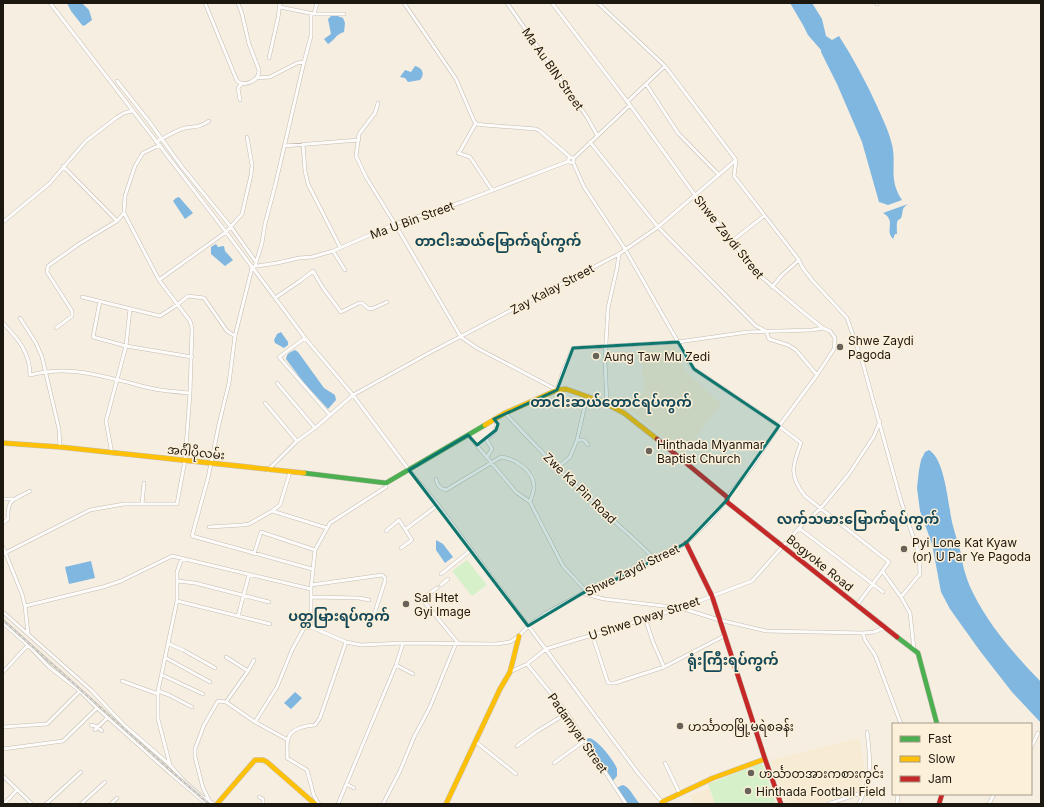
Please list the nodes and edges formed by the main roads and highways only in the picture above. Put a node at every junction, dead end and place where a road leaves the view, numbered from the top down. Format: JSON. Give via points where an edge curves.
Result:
{"nodes":[{"id":1,"x":3,"y":443,"type":"edge"},
{"id":2,"x":386,"y":483,"type":"joint"},
{"id":3,"x":686,"y":544,"type":"road end"},
{"id":4,"x":519,"y":636,"type":"road end"},
{"id":5,"x":936,"y":723,"type":"edge"},
{"id":6,"x":765,"y":759,"type":"junction"},
{"id":7,"x":662,"y":803,"type":"edge"},
{"id":8,"x":217,"y":804,"type":"edge"},
{"id":9,"x":315,"y":804,"type":"edge"},
{"id":10,"x":446,"y":804,"type":"edge"},
{"id":11,"x":781,"y":804,"type":"edge"}],
"edges":[{"from":1,"to":2,"type":"main road","name":"အင်္ဂါပိုလမ်း"},
{"from":2,"to":5,"type":"main road","name":"Bogyoke Road","via":[[505,413],[557,390],[566,389],[607,404],[624,413],[674,452],[784,547],[918,653]]},
{"from":3,"to":6,"type":"main road","via":[[712,596]]},
{"from":4,"to":10,"type":"main road","via":[[510,672]]},
{"from":6,"to":7,"type":"main road","via":[[713,778]]},
{"from":6,"to":11,"type":"main road"},
{"from":8,"to":9,"type":"main road","via":[[255,760],[259,759],[267,762]]}]}
